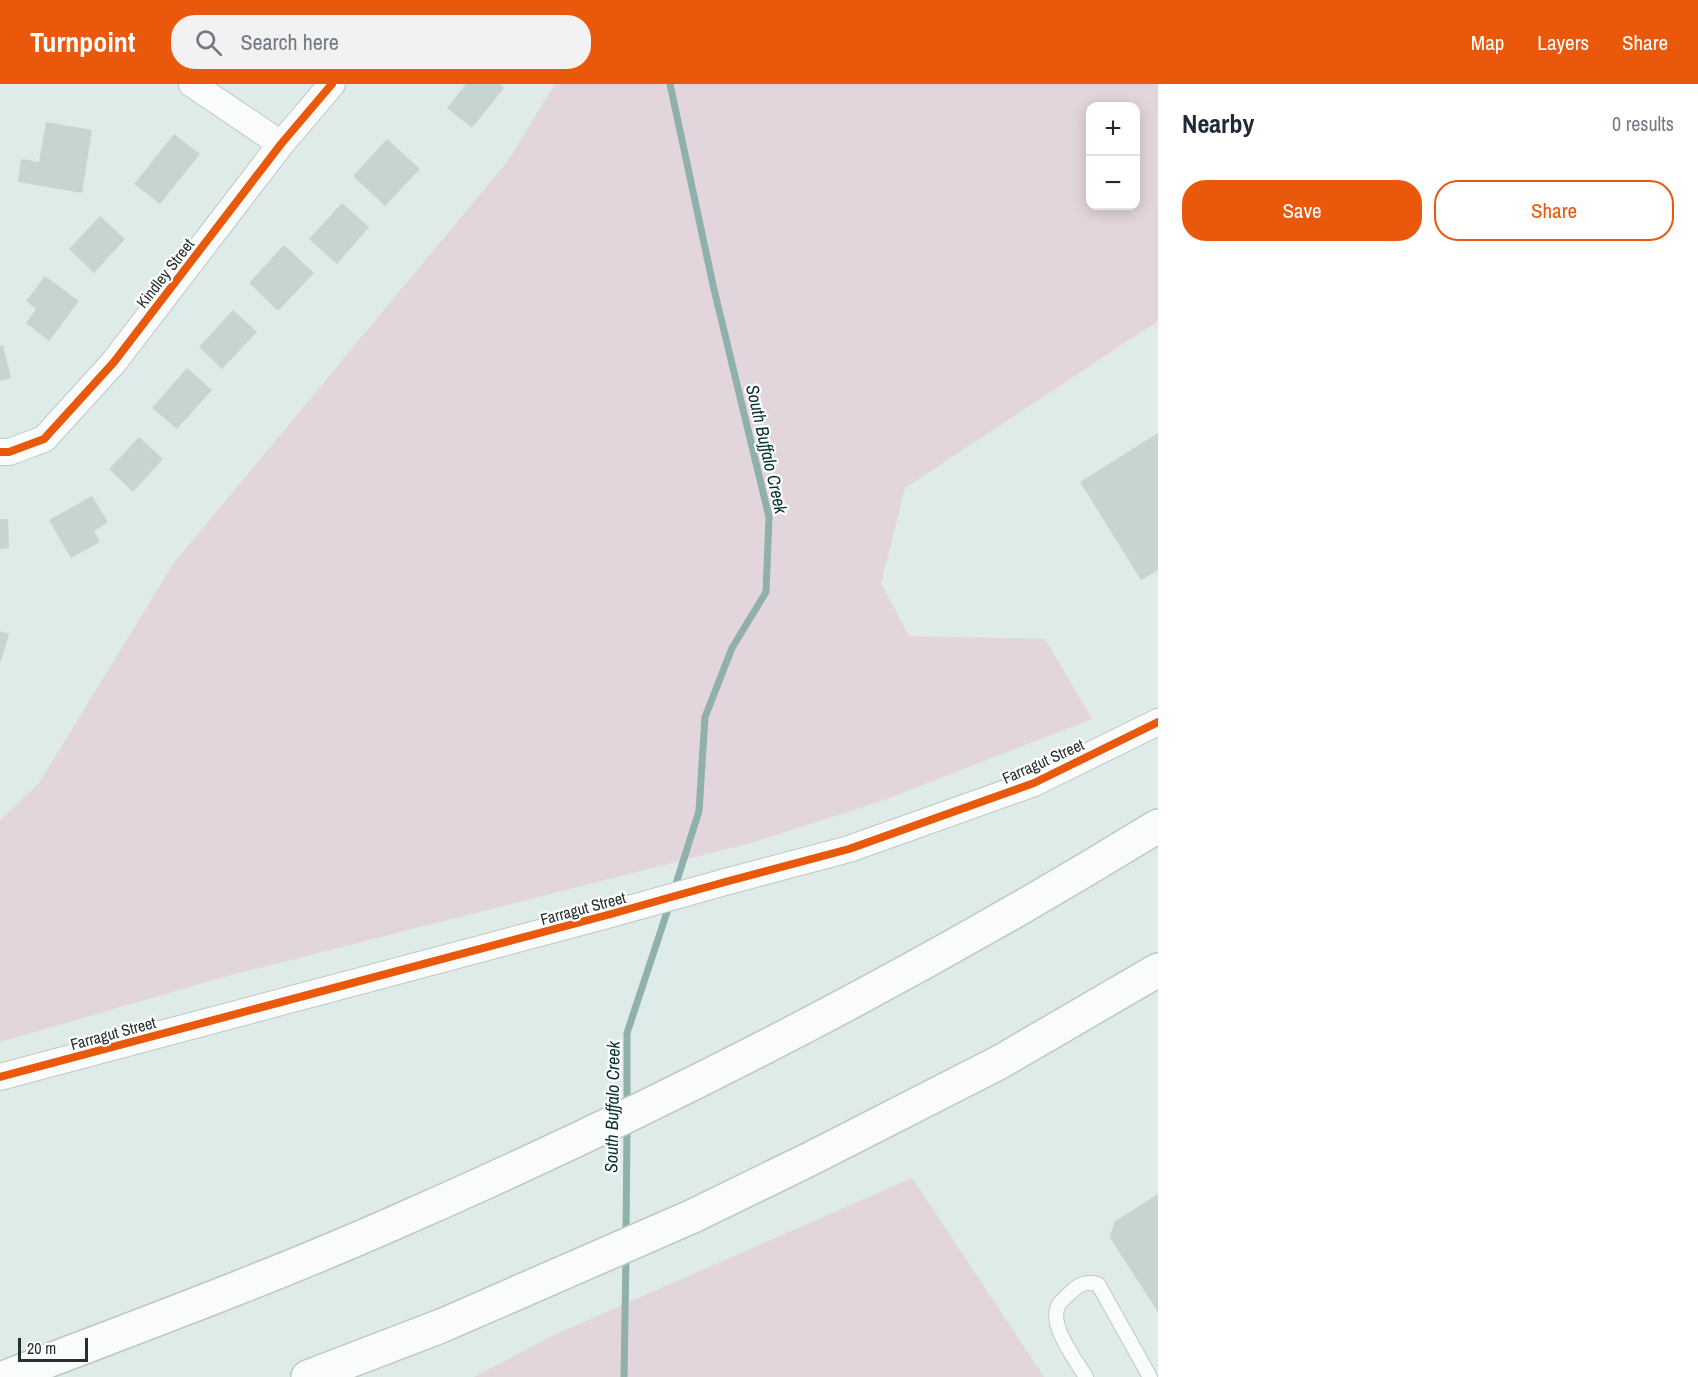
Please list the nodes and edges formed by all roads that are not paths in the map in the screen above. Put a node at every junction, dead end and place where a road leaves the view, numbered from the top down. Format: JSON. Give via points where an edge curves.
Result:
{"nodes":[{"id":1,"x":192,"y":84,"type":"edge"},
{"id":2,"x":332,"y":84,"type":"edge"},
{"id":3,"x":281,"y":144,"type":"junction"},
{"id":4,"x":0,"y":452,"type":"edge"},
{"id":5,"x":1158,"y":722,"type":"edge"},
{"id":6,"x":1158,"y":826,"type":"edge"},
{"id":7,"x":1158,"y":970,"type":"edge"},
{"id":8,"x":0,"y":1077,"type":"edge"},
{"id":9,"x":320,"y":1374,"type":"edge"},
{"id":10,"x":6,"y":1377,"type":"edge"},
{"id":11,"x":1086,"y":1377,"type":"edge"},
{"id":12,"x":1150,"y":1377,"type":"edge"}],
"edges":[{"from":1,"to":3,"type":"street"},
{"from":2,"to":3,"type":"street","name":"Kindley Street"},
{"from":3,"to":4,"type":"street","name":"Kindley Street","via":[[114,362],[44,439]]},
{"from":5,"to":8,"type":"street","name":"Farragut Street","via":[[1034,783],[849,849]]},
{"from":6,"to":10,"type":"highway","via":[[993,924],[850,1002],[559,1148],[382,1228]]},
{"from":7,"to":9,"type":"highway","via":[[1000,1062],[693,1216]]},
{"from":11,"to":12,"type":"lane","via":[[1058,1329],[1057,1317],[1058,1305],[1077,1286],[1089,1282],[1098,1284]]}]}
